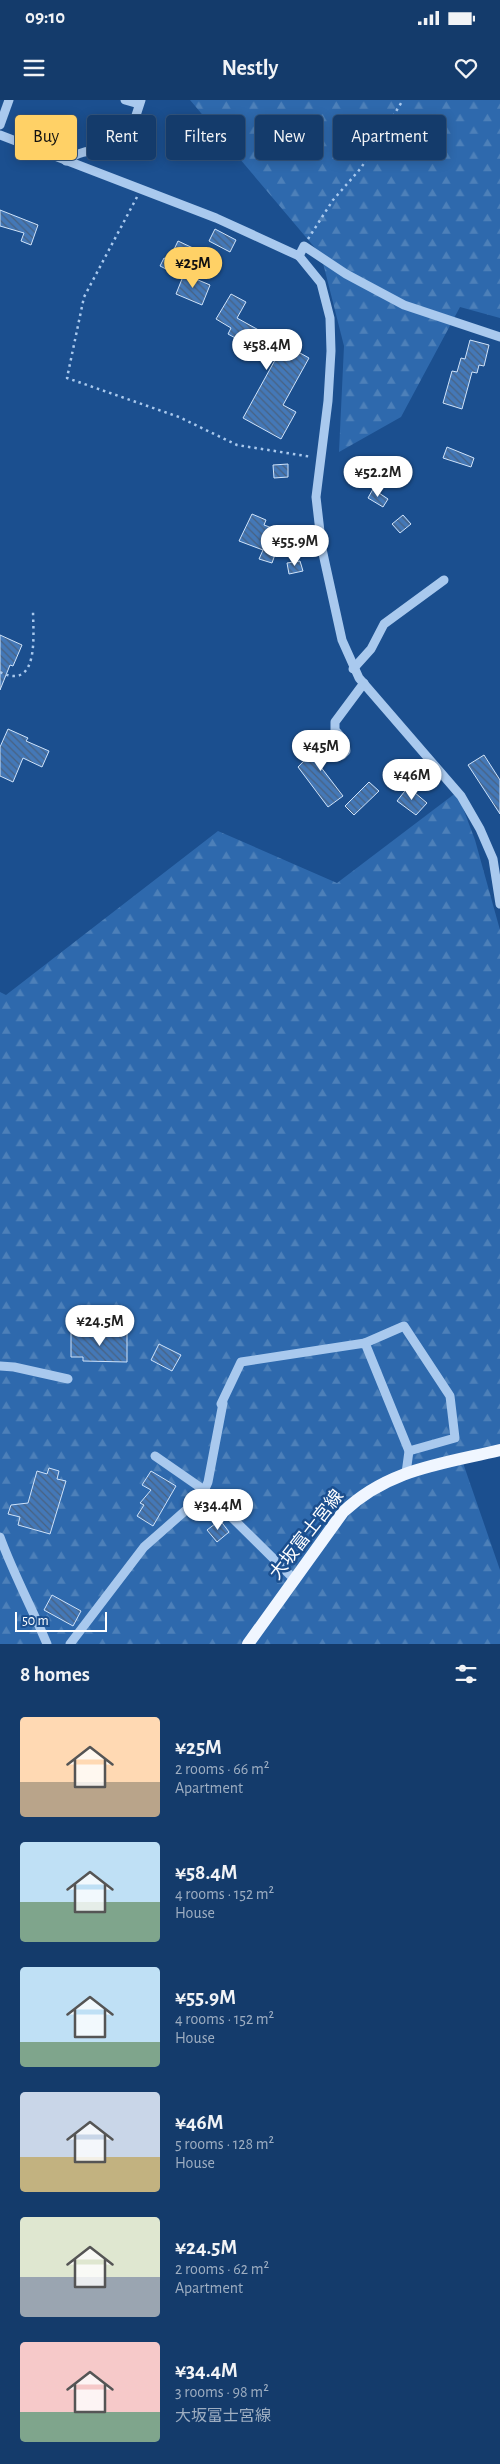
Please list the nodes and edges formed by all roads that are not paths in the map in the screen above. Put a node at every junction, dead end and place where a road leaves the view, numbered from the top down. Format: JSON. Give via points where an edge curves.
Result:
{"nodes":[{"id":1,"x":9,"y":100,"type":"edge"},
{"id":2,"x":125,"y":100,"type":"edge"},
{"id":3,"x":140,"y":102,"type":"edge"},
{"id":4,"x":0,"y":125,"type":"edge"},
{"id":5,"x":0,"y":135,"type":"edge"},
{"id":6,"x":66,"y":161,"type":"junction"},
{"id":7,"x":299,"y":256,"type":"junction"},
{"id":8,"x":500,"y":337,"type":"edge"},
{"id":9,"x":444,"y":580,"type":"dead end"},
{"id":10,"x":354,"y":669,"type":"junction"},
{"id":11,"x":364,"y":683,"type":"junction"},
{"id":12,"x":342,"y":755,"type":"dead end"},
{"id":13,"x":500,"y":852,"type":"edge"},
{"id":14,"x":492,"y":859,"type":"junction"},
{"id":15,"x":500,"y":904,"type":"edge"},
{"id":16,"x":365,"y":1343,"type":"junction"},
{"id":17,"x":0,"y":1366,"type":"edge"},
{"id":18,"x":68,"y":1380,"type":"dead end"},
{"id":19,"x":500,"y":1450,"type":"edge"},
{"id":20,"x":409,"y":1451,"type":"junction"},
{"id":21,"x":155,"y":1456,"type":"dead end"},
{"id":22,"x":406,"y":1473,"type":"junction"},
{"id":23,"x":204,"y":1490,"type":"junction"},
{"id":24,"x":0,"y":1537,"type":"edge"},
{"id":25,"x":294,"y":1578,"type":"junction"},
{"id":26,"x":47,"y":1644,"type":"edge"},
{"id":27,"x":70,"y":1644,"type":"edge"},
{"id":28,"x":248,"y":1644,"type":"edge"}],
"edges":[{"from":1,"to":4,"type":"street"},
{"from":2,"to":3,"type":"street"},
{"from":3,"to":6,"type":"street","via":[[127,143],[116,150],[78,152]]},
{"from":5,"to":6,"type":"street"},
{"from":6,"to":7,"type":"street","via":[[216,218]]},
{"from":7,"to":8,"type":"street","via":[[304,246],[346,274],[404,305]]},
{"from":7,"to":10,"type":"street","via":[[321,283],[330,318],[332,351],[316,496],[322,549],[342,640]]},
{"from":9,"to":10,"type":"street","via":[[384,624],[371,649]]},
{"from":10,"to":11,"type":"street"},
{"from":11,"to":12,"type":"street","via":[[335,722],[335,730],[345,742],[346,751]]},
{"from":11,"to":14,"type":"street","via":[[461,796]]},
{"from":13,"to":14,"type":"street"},
{"from":14,"to":15,"type":"street"},
{"from":16,"to":20,"type":"street"},
{"from":16,"to":20,"type":"street","via":[[404,1326],[450,1396],[455,1438]]},
{"from":16,"to":23,"type":"street","via":[[241,1362],[222,1404]]},
{"from":17,"to":18,"type":"street"},
{"from":19,"to":22,"type":"main road","name":"大坂富士宮線"},
{"from":20,"to":22,"type":"street"},
{"from":21,"to":23,"type":"street"},
{"from":22,"to":25,"type":"main road","name":"大坂富士宮線","via":[[378,1484],[348,1507]]},
{"from":23,"to":25,"type":"street"},
{"from":23,"to":27,"type":"street","via":[[202,1496],[144,1547]]},
{"from":24,"to":26,"type":"street"},
{"from":25,"to":28,"type":"main road","name":"大坂富士宮線"}]}
